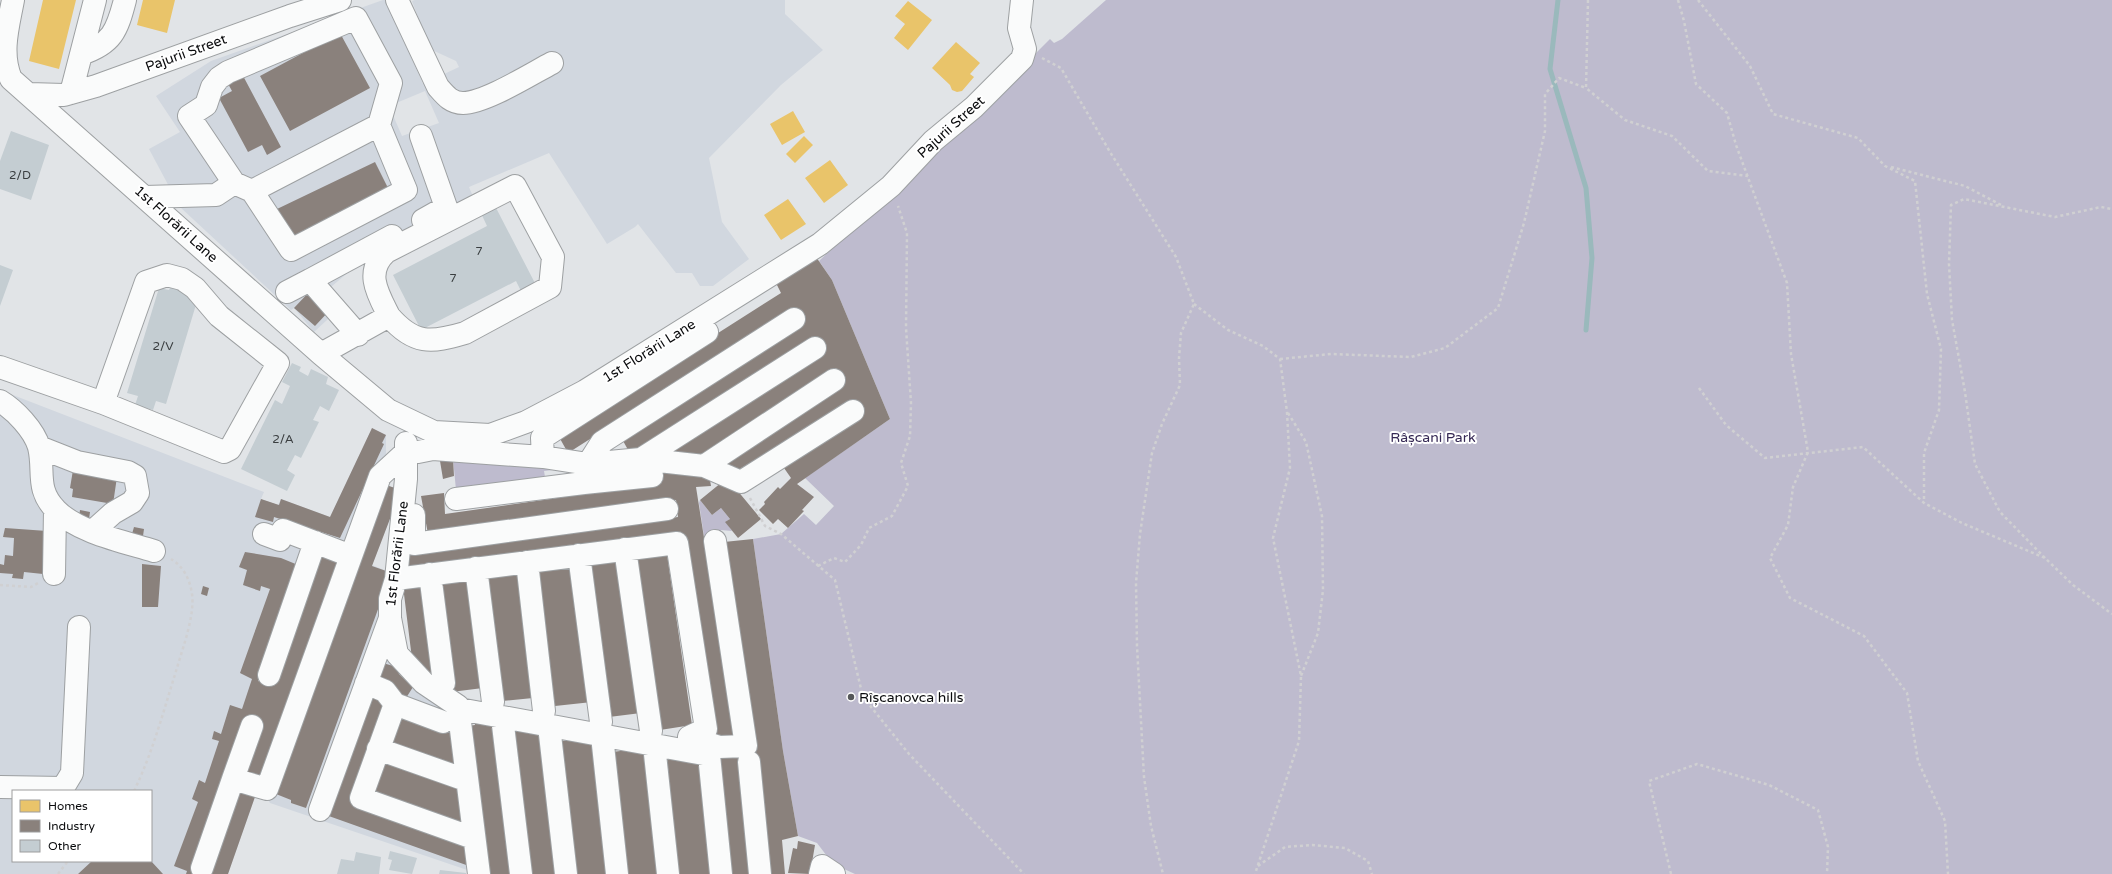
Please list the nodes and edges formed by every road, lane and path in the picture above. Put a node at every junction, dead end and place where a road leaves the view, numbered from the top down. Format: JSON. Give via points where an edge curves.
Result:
{"nodes":[{"id":1,"x":95,"y":0,"type":"edge"},
{"id":2,"x":125,"y":0,"type":"edge"},
{"id":3,"x":340,"y":0,"type":"edge"},
{"id":4,"x":397,"y":0,"type":"edge"},
{"id":5,"x":1022,"y":0,"type":"edge"},
{"id":6,"x":1588,"y":0,"type":"edge"},
{"id":7,"x":1678,"y":0,"type":"edge"},
{"id":8,"x":1698,"y":0,"type":"edge"},
{"id":9,"x":9,"y":3,"type":"edge"},
{"id":10,"x":1025,"y":49,"type":"junction"},
{"id":11,"x":2,"y":52,"type":"edge"},
{"id":12,"x":81,"y":54,"type":"junction"},
{"id":13,"x":552,"y":63,"type":"dead end"},
{"id":14,"x":1586,"y":88,"type":"junction"},
{"id":15,"x":71,"y":93,"type":"junction"},
{"id":16,"x":29,"y":94,"type":"junction"},
{"id":17,"x":379,"y":125,"type":"junction"},
{"id":18,"x":421,"y":136,"type":"dead end"},
{"id":19,"x":1885,"y":166,"type":"junction"},
{"id":20,"x":1748,"y":176,"type":"junction"},
{"id":21,"x":891,"y":186,"type":"junction"},
{"id":22,"x":243,"y":187,"type":"junction"},
{"id":23,"x":145,"y":196,"type":"junction"},
{"id":24,"x":2005,"y":207,"type":"junction"},
{"id":25,"x":2112,"y":209,"type":"edge"},
{"id":26,"x":794,"y":260,"type":"joint"},
{"id":27,"x":310,"y":280,"type":"junction"},
{"id":28,"x":772,"y":291,"type":"dead end"},
{"id":29,"x":287,"y":292,"type":"dead end"},
{"id":30,"x":1194,"y":304,"type":"junction"},
{"id":31,"x":389,"y":316,"type":"junction"},
{"id":32,"x":794,"y":319,"type":"dead end"},
{"id":33,"x":358,"y":335,"type":"junction"},
{"id":34,"x":815,"y":348,"type":"dead end"},
{"id":35,"x":321,"y":354,"type":"junction"},
{"id":36,"x":1280,"y":359,"type":"junction"},
{"id":37,"x":0,"y":367,"type":"edge"},
{"id":38,"x":834,"y":380,"type":"dead end"},
{"id":39,"x":1699,"y":388,"type":"dead end"},
{"id":40,"x":0,"y":401,"type":"edge"},
{"id":41,"x":103,"y":403,"type":"junction"},
{"id":42,"x":853,"y":411,"type":"dead end"},
{"id":43,"x":1287,"y":412,"type":"junction"},
{"id":44,"x":405,"y":420,"type":"junction"},
{"id":45,"x":39,"y":447,"type":"junction"},
{"id":46,"x":412,"y":452,"type":"junction"},
{"id":47,"x":1808,"y":452,"type":"junction"},
{"id":48,"x":543,"y":457,"type":"junction"},
{"id":49,"x":704,"y":466,"type":"junction"},
{"id":50,"x":646,"y":467,"type":"junction"},
{"id":51,"x":586,"y":474,"type":"junction"},
{"id":52,"x":741,"y":482,"type":"junction"},
{"id":53,"x":456,"y":499,"type":"dead end"},
{"id":54,"x":1924,"y":503,"type":"junction"},
{"id":55,"x":667,"y":509,"type":"dead end"},
{"id":56,"x":55,"y":510,"type":"junction"},
{"id":57,"x":93,"y":531,"type":"junction"},
{"id":58,"x":264,"y":534,"type":"dead end"},
{"id":59,"x":715,"y":541,"type":"dead end"},
{"id":60,"x":316,"y":542,"type":"junction"},
{"id":61,"x":625,"y":550,"type":"junction"},
{"id":62,"x":154,"y":551,"type":"joint"},
{"id":63,"x":579,"y":555,"type":"junction"},
{"id":64,"x":351,"y":556,"type":"junction"},
{"id":65,"x":2045,"y":558,"type":"junction"},
{"id":66,"x":527,"y":562,"type":"junction"},
{"id":67,"x":818,"y":566,"type":"junction"},
{"id":68,"x":476,"y":568,"type":"junction"},
{"id":69,"x":54,"y":574,"type":"joint"},
{"id":70,"x":430,"y":574,"type":"junction"},
{"id":71,"x":396,"y":579,"type":"junction"},
{"id":72,"x":0,"y":585,"type":"edge"},
{"id":73,"x":2112,"y":614,"type":"edge"},
{"id":74,"x":390,"y":618,"type":"junction"},
{"id":75,"x":79,"y":627,"type":"dead end"},
{"id":76,"x":268,"y":675,"type":"dead end"},
{"id":77,"x":1301,"y":676,"type":"junction"},
{"id":78,"x":366,"y":683,"type":"junction"},
{"id":79,"x":444,"y":683,"type":"dead end"},
{"id":80,"x":395,"y":704,"type":"junction"},
{"id":81,"x":497,"y":710,"type":"junction"},
{"id":82,"x":453,"y":712,"type":"junction"},
{"id":83,"x":546,"y":718,"type":"junction"},
{"id":84,"x":252,"y":726,"type":"dead end"},
{"id":85,"x":601,"y":729,"type":"junction"},
{"id":86,"x":689,"y":737,"type":"junction"},
{"id":87,"x":653,"y":738,"type":"junction"},
{"id":88,"x":378,"y":749,"type":"junction"},
{"id":89,"x":749,"y":762,"type":"dead end"},
{"id":90,"x":233,"y":778,"type":"junction"},
{"id":91,"x":466,"y":780,"type":"junction"},
{"id":92,"x":0,"y":787,"type":"edge"},
{"id":93,"x":134,"y":790,"type":"edge"},
{"id":94,"x":320,"y":810,"type":"dead end"},
{"id":95,"x":473,"y":838,"type":"junction"},
{"id":96,"x":67,"y":862,"type":"edge"},
{"id":97,"x":1257,"y":867,"type":"junction"},
{"id":98,"x":202,"y":868,"type":"dead end"},
{"id":99,"x":58,"y":874,"type":"edge"},
{"id":100,"x":479,"y":874,"type":"edge"},
{"id":101,"x":521,"y":874,"type":"edge"},
{"id":102,"x":566,"y":874,"type":"edge"},
{"id":103,"x":617,"y":874,"type":"edge"},
{"id":104,"x":668,"y":874,"type":"edge"},
{"id":105,"x":722,"y":874,"type":"edge"},
{"id":106,"x":760,"y":874,"type":"edge"},
{"id":107,"x":820,"y":874,"type":"edge"},
{"id":108,"x":834,"y":874,"type":"edge"},
{"id":109,"x":1024,"y":874,"type":"edge"},
{"id":110,"x":1163,"y":874,"type":"edge"},
{"id":111,"x":1255,"y":874,"type":"edge"},
{"id":112,"x":1372,"y":874,"type":"edge"},
{"id":113,"x":1672,"y":874,"type":"edge"},
{"id":114,"x":1827,"y":874,"type":"edge"},
{"id":115,"x":1948,"y":874,"type":"edge"}],
"edges":[{"from":1,"to":12,"type":"street"},
{"from":2,"to":12,"type":"street","via":[[119,25],[108,40],[96,49]]},
{"from":3,"to":15,"type":"street","name":"Pajurii Street"},
{"from":4,"to":13,"type":"street","via":[[438,87],[448,98],[462,103],[477,101]]},
{"from":5,"to":10,"type":"street","via":[[1020,28]]},
{"from":6,"to":14,"type":"path"},
{"from":7,"to":20,"type":"path","via":[[1696,84],[1727,114]]},
{"from":8,"to":19,"type":"path","via":[[1750,66],[1773,114],[1858,138]]},
{"from":9,"to":11,"type":"street","name":"1st Florării Lane"},
{"from":10,"to":21,"type":"street","name":"Pajurii Street","via":[[1022,59],[1014,69],[933,141]]},
{"from":10,"to":30,"type":"path","via":[[1061,68],[1176,257]]},
{"from":11,"to":16,"type":"street","name":"1st Florării Lane","via":[[11,79]]},
{"from":12,"to":15,"type":"street"},
{"from":14,"to":20,"type":"path","via":[[1626,120],[1672,136],[1708,171]]},
{"from":14,"to":36,"type":"path","via":[[1559,78],[1545,94],[1545,131],[1524,222],[1498,308],[1445,348],[1411,357],[1331,354]]},
{"from":15,"to":16,"type":"street","name":"Pajurii Street","via":[[47,96]]},
{"from":16,"to":23,"type":"street","name":"1st Florării Lane"},
{"from":17,"to":22,"type":"street"},
{"from":17,"to":22,"type":"street","via":[[406,190],[291,250]]},
{"from":17,"to":22,"type":"street","via":[[391,83],[356,18],[228,72],[212,87],[206,106],[190,116]]},
{"from":18,"to":27,"type":"street","via":[[446,207]]},
{"from":19,"to":24,"type":"path","via":[[1965,186]]},
{"from":19,"to":54,"type":"path","via":[[1915,181],[1927,294],[1941,349],[1939,410],[1924,453]]},
{"from":20,"to":47,"type":"path","via":[[1787,283],[1791,354]]},
{"from":21,"to":26,"type":"street","name":"Pajurii Street","via":[[820,244]]},
{"from":21,"to":67,"type":"path","via":[[907,233],[906,328],[910,436],[901,463],[908,486],[892,516],[869,528],[861,545],[845,562],[834,558]]},
{"from":22,"to":23,"type":"street","via":[[216,195]]},
{"from":23,"to":35,"type":"street","name":"1st Florării Lane"},
{"from":24,"to":25,"type":"path","via":[[2055,217],[2101,208]]},
{"from":24,"to":65,"type":"path","via":[[1964,199],[1951,205],[1949,264],[1952,320],[1975,464],[2000,512]]},
{"from":26,"to":44,"type":"street","name":"1st Florării Lane","via":[[585,391],[526,422],[490,435],[477,435],[434,432]]},
{"from":27,"to":29,"type":"street"},
{"from":27,"to":33,"type":"street"},
{"from":28,"to":48,"type":"street","via":[[542,438]]},
{"from":30,"to":36,"type":"path","via":[[1228,330],[1263,346]]},
{"from":30,"to":110,"type":"path","via":[[1182,333],[1179,358],[1180,385],[1152,453],[1140,534],[1136,583],[1144,777]]},
{"from":31,"to":31,"type":"street","via":[[400,329],[412,336],[438,340],[465,333],[550,287],[553,257],[515,186],[386,252],[378,259],[374,279]]},
{"from":31,"to":33,"type":"street"},
{"from":32,"to":51,"type":"street","via":[[602,442]]},
{"from":33,"to":35,"type":"street"},
{"from":34,"to":50,"type":"street"},
{"from":35,"to":44,"type":"street","name":"1st Florării Lane","via":[[388,410]]},
{"from":36,"to":43,"type":"path"},
{"from":37,"to":41,"type":"street"},
{"from":38,"to":49,"type":"street"},
{"from":39,"to":47,"type":"path","via":[[1726,425],[1765,458]]},
{"from":40,"to":45,"type":"street","via":[[30,429]]},
{"from":41,"to":41,"type":"street","via":[[224,452],[230,449],[278,363],[219,316],[195,288],[182,279],[166,275],[146,282]]},
{"from":42,"to":52,"type":"street"},
{"from":43,"to":77,"type":"path","via":[[1290,468],[1273,538]]},
{"from":43,"to":77,"type":"path","via":[[1306,442],[1322,516],[1323,590],[1318,633]]},
{"from":44,"to":46,"type":"street","name":"1st Florării Lane"},
{"from":45,"to":56,"type":"street","via":[[42,488]]},
{"from":45,"to":57,"type":"street","via":[[77,462],[128,472],[135,476],[138,493],[132,502],[113,513]]},
{"from":46,"to":48,"type":"street","via":[[433,449]]},
{"from":46,"to":55,"type":"street","via":[[414,544]]},
{"from":46,"to":64,"type":"street","via":[[380,476]]},
{"from":46,"to":71,"type":"street","name":"1st Florării Lane","via":[[406,478]]},
{"from":47,"to":54,"type":"path","via":[[1863,447]]},
{"from":47,"to":115,"type":"path","via":[[1793,487],[1788,525],[1770,558],[1790,598],[1864,636],[1907,693],[1918,761],[1945,821]]},
{"from":48,"to":51,"type":"street"},
{"from":49,"to":50,"type":"street"},
{"from":49,"to":52,"type":"street"},
{"from":50,"to":51,"type":"street"},
{"from":51,"to":53,"type":"street"},
{"from":52,"to":67,"type":"path","via":[[765,526],[781,534]]},
{"from":54,"to":65,"type":"path","via":[[1962,523]]},
{"from":56,"to":57,"type":"street","via":[[70,521]]},
{"from":56,"to":69,"type":"street"},
{"from":57,"to":62,"type":"street"},
{"from":58,"to":60,"type":"street","via":[[280,540],[283,530]]},
{"from":59,"to":86,"type":"street","via":[[746,746],[719,747]]},
{"from":60,"to":64,"type":"street"},
{"from":60,"to":76,"type":"street"},
{"from":61,"to":63,"type":"street"},
{"from":61,"to":86,"type":"street","via":[[677,543],[706,729]]},
{"from":61,"to":87,"type":"street"},
{"from":62,"to":93,"type":"path","via":[[172,560],[185,572],[192,595],[183,647],[144,771]]},
{"from":63,"to":66,"type":"street"},
{"from":63,"to":85,"type":"street"},
{"from":64,"to":90,"type":"street","via":[[266,790]]},
{"from":65,"to":73,"type":"path","via":[[2073,585]]},
{"from":66,"to":68,"type":"street"},
{"from":66,"to":83,"type":"street"},
{"from":67,"to":109,"type":"path","via":[[834,580],[863,697],[909,754]]},
{"from":68,"to":70,"type":"street"},
{"from":68,"to":81,"type":"street"},
{"from":69,"to":72,"type":"path","via":[[32,587]]},
{"from":70,"to":71,"type":"street"},
{"from":70,"to":79,"type":"street"},
{"from":71,"to":74,"type":"street","name":"1st Florării Lane","via":[[390,600]]},
{"from":74,"to":78,"type":"street"},
{"from":74,"to":82,"type":"street","name":"1st Florării Lane","via":[[397,654]]},
{"from":75,"to":92,"type":"street","via":[[72,773],[63,788]]},
{"from":77,"to":97,"type":"path","via":[[1298,741]]},
{"from":78,"to":80,"type":"street","via":[[385,691]]},
{"from":78,"to":94,"type":"street"},
{"from":80,"to":82,"type":"street"},
{"from":80,"to":88,"type":"street"},
{"from":81,"to":82,"type":"street","via":[[469,698]]},
{"from":81,"to":83,"type":"street"},
{"from":81,"to":101,"type":"street"},
{"from":82,"to":91,"type":"street"},
{"from":83,"to":85,"type":"street"},
{"from":83,"to":102,"type":"street"},
{"from":84,"to":90,"type":"street"},
{"from":85,"to":87,"type":"street"},
{"from":85,"to":103,"type":"street"},
{"from":86,"to":87,"type":"street"},
{"from":87,"to":104,"type":"street"},
{"from":87,"to":105,"type":"street","via":[[709,755]]},
{"from":88,"to":91,"type":"street"},
{"from":88,"to":95,"type":"street","via":[[361,798]]},
{"from":89,"to":106,"type":"street"},
{"from":90,"to":98,"type":"street"},
{"from":91,"to":95,"type":"street"},
{"from":95,"to":100,"type":"street"},
{"from":96,"to":99,"type":"path"},
{"from":97,"to":111,"type":"path"},
{"from":97,"to":112,"type":"path","via":[[1285,847],[1312,845],[1345,848],[1368,861]]},
{"from":107,"to":108,"type":"street","via":[[822,866]]},
{"from":113,"to":114,"type":"path","via":[[1649,781],[1696,764],[1769,785],[1818,810],[1828,847]]}]}
